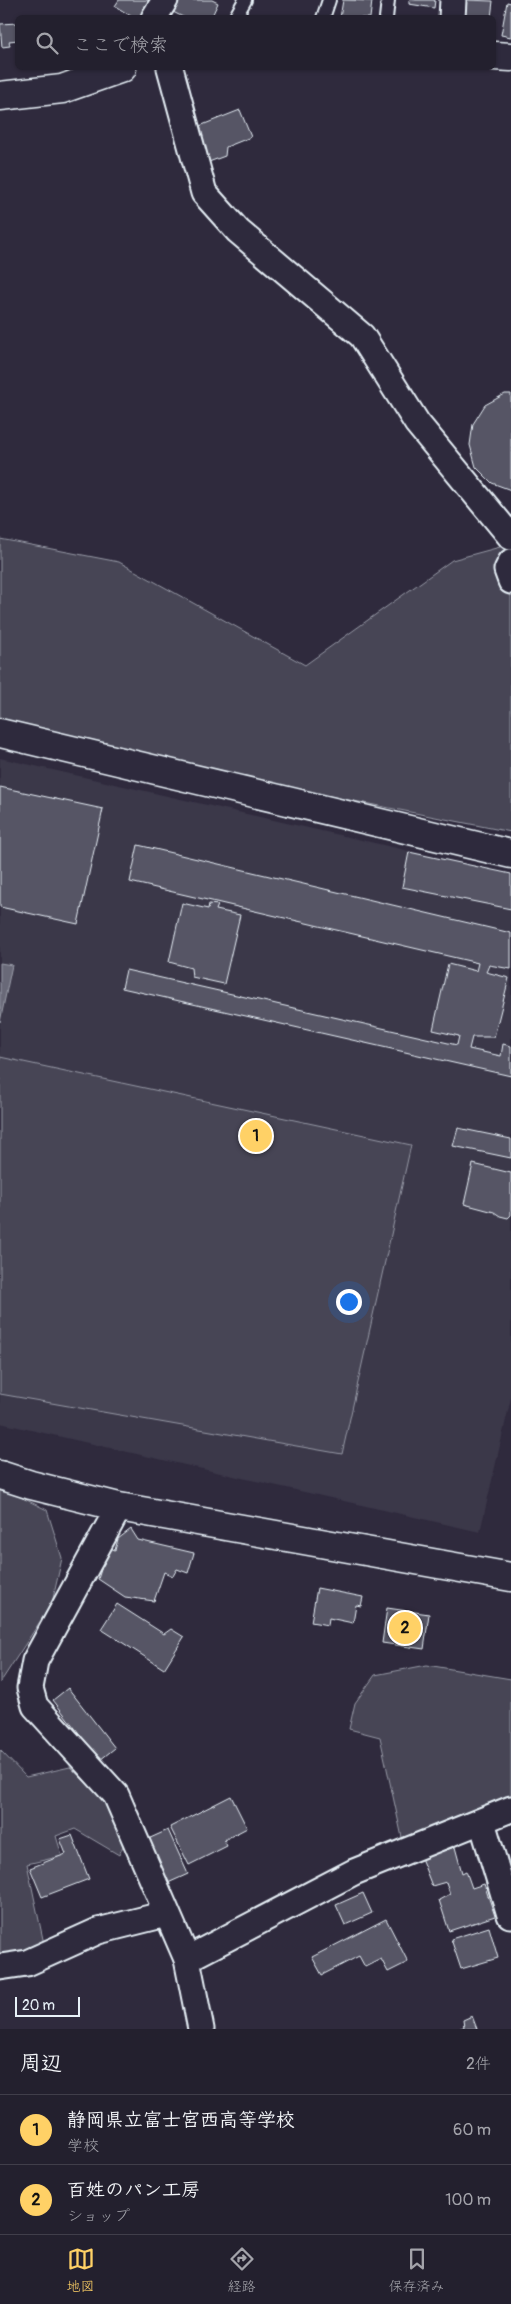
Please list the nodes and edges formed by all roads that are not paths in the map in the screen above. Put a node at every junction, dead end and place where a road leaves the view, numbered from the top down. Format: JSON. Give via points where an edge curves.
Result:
{"nodes":[{"id":1,"x":165,"y":0,"type":"edge"},
{"id":2,"x":245,"y":0,"type":"edge"},
{"id":3,"x":329,"y":0,"type":"edge"},
{"id":4,"x":388,"y":0,"type":"edge"},
{"id":5,"x":454,"y":0,"type":"edge"},
{"id":6,"x":156,"y":15,"type":"edge"},
{"id":7,"x":238,"y":15,"type":"edge"},
{"id":8,"x":324,"y":15,"type":"edge"},
{"id":9,"x":386,"y":15,"type":"edge"},
{"id":10,"x":452,"y":15,"type":"edge"},
{"id":11,"x":496,"y":56,"type":"edge"},
{"id":12,"x":511,"y":56,"type":"edge"},
{"id":13,"x":116,"y":70,"type":"edge"},
{"id":14,"x":171,"y":70,"type":"edge"},
{"id":15,"x":0,"y":96,"type":"edge"},
{"id":16,"x":511,"y":537,"type":"edge"},
{"id":17,"x":511,"y":562,"type":"edge"},
{"id":18,"x":511,"y":581,"type":"edge"},
{"id":19,"x":0,"y":733,"type":"edge"},
{"id":20,"x":511,"y":854,"type":"edge"},
{"id":21,"x":0,"y":1475,"type":"edge"},
{"id":22,"x":119,"y":1507,"type":"junction"},
{"id":23,"x":510,"y":1571,"type":"edge"},
{"id":24,"x":511,"y":1809,"type":"edge"},
{"id":25,"x":482,"y":1822,"type":"junction"},
{"id":26,"x":166,"y":1914,"type":"junction"},
{"id":27,"x":510,"y":1915,"type":"edge"},
{"id":28,"x":187,"y":1959,"type":"junction"},
{"id":29,"x":0,"y":1967,"type":"edge"},
{"id":30,"x":201,"y":2029,"type":"edge"}],
"edges":[{"from":1,"to":6,"type":"street"},
{"from":2,"to":7,"type":"lane"},
{"from":3,"to":8,"type":"lane"},
{"from":4,"to":9,"type":"lane"},
{"from":5,"to":10,"type":"street"},
{"from":11,"to":12,"type":"street"},
{"from":13,"to":15,"type":"street","via":[[62,89]]},
{"from":14,"to":16,"type":"street","via":[[204,193],[238,231],[362,336],[417,423]]},
{"from":17,"to":18,"type":"street","via":[[507,570]]},
{"from":19,"to":20,"type":"street"},
{"from":21,"to":22,"type":"street"},
{"from":22,"to":23,"type":"street"},
{"from":22,"to":26,"type":"street","via":[[35,1662],[30,1688],[34,1706],[116,1795]]},
{"from":24,"to":25,"type":"street"},
{"from":25,"to":27,"type":"street"},
{"from":25,"to":28,"type":"street","via":[[354,1872]]},
{"from":26,"to":28,"type":"street"},
{"from":26,"to":29,"type":"street","via":[[98,1931],[27,1963]]},
{"from":28,"to":30,"type":"street"}]}
